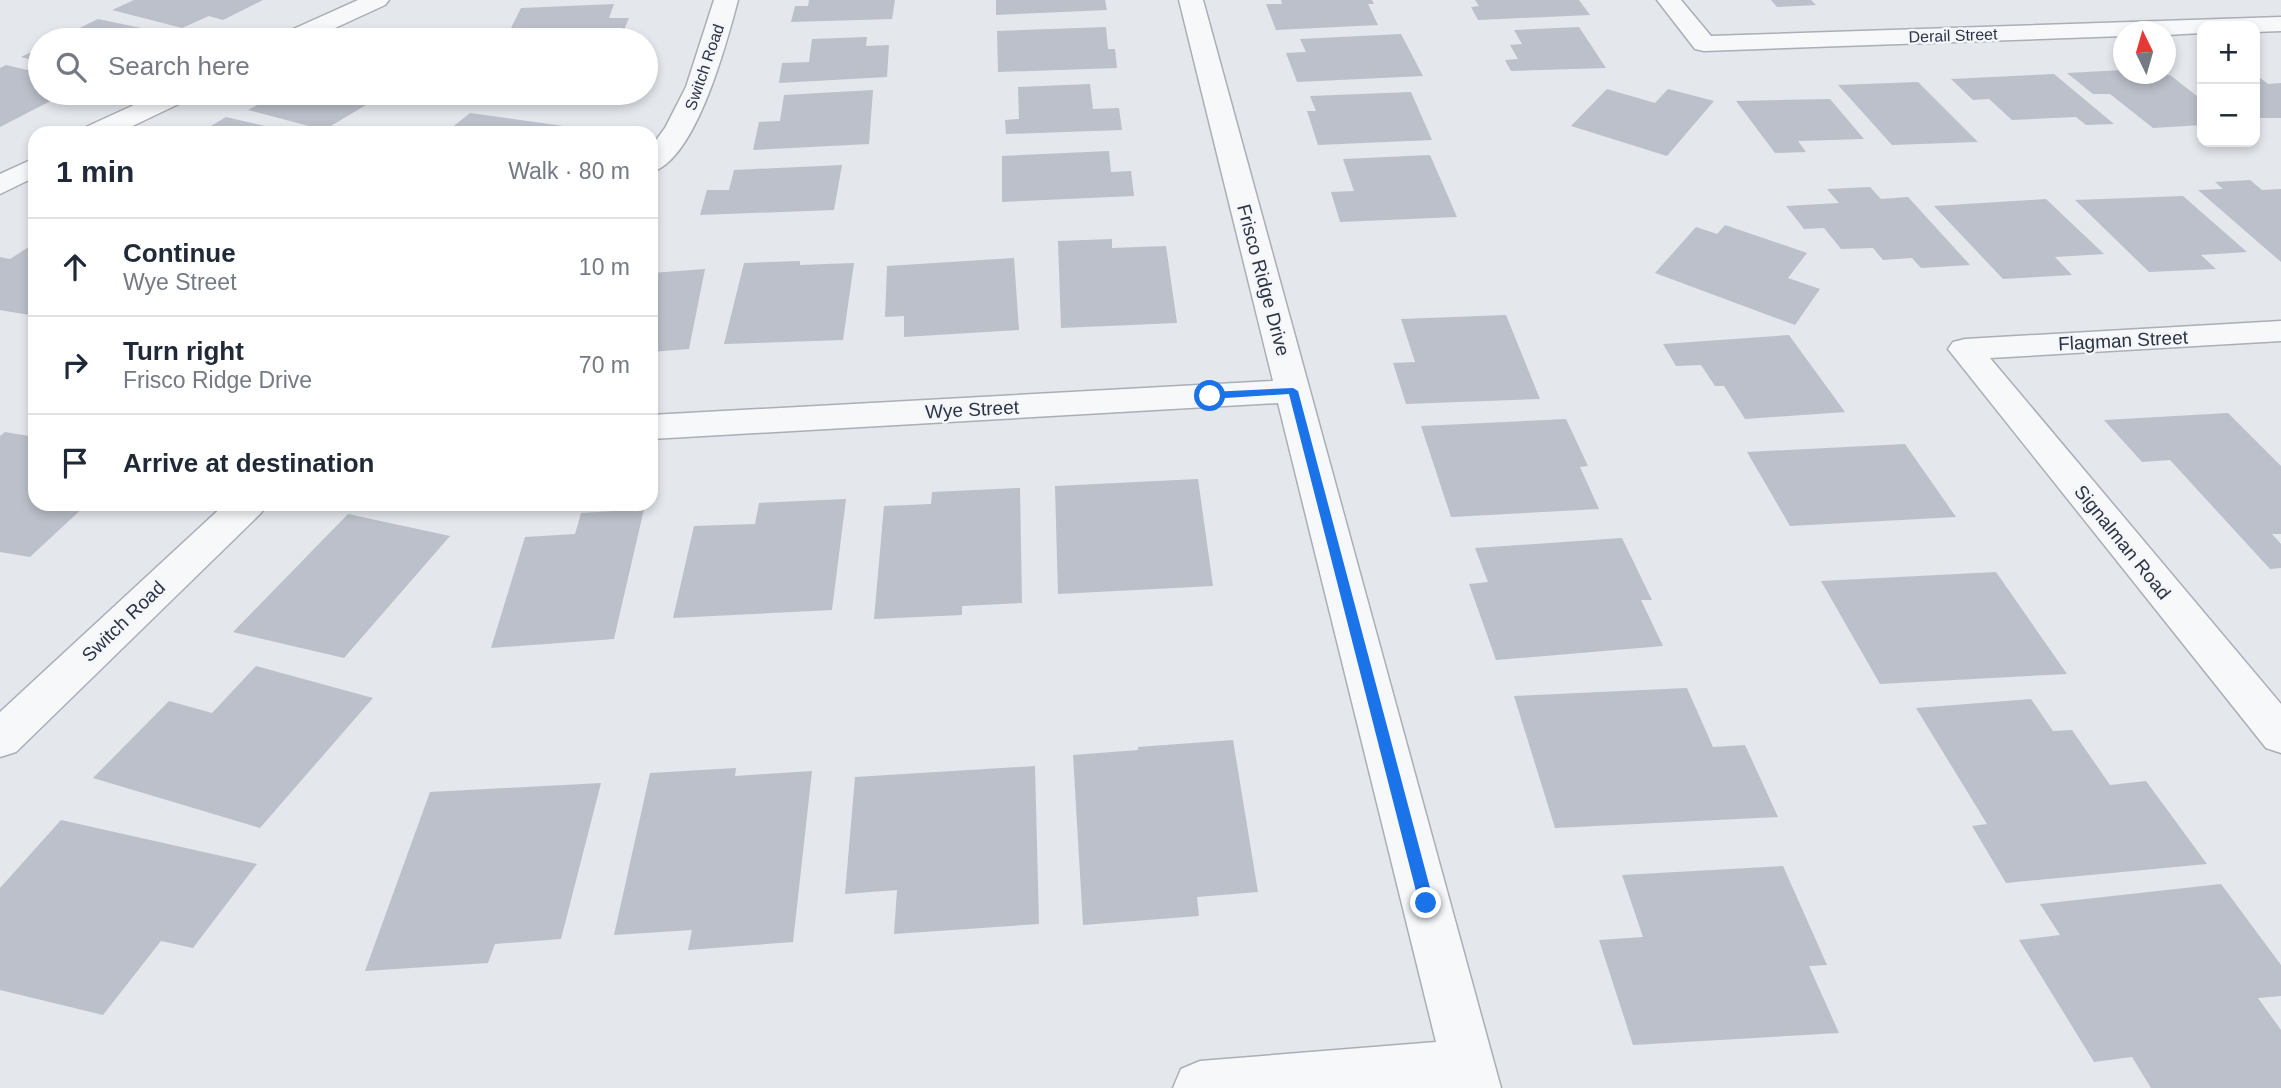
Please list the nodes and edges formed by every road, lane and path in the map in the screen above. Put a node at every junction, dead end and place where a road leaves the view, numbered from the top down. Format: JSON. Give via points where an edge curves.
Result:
{"nodes":[{"id":1,"x":377,"y":0,"type":"edge"},
{"id":2,"x":726,"y":0,"type":"edge"},
{"id":3,"x":1191,"y":0,"type":"edge"},
{"id":4,"x":1670,"y":0,"type":"edge"},
{"id":5,"x":2281,"y":24,"type":"edge"},
{"id":6,"x":2260,"y":25,"type":"edge"},
{"id":7,"x":2197,"y":26,"type":"edge"},
{"id":8,"x":315,"y":28,"type":"edge"},
{"id":9,"x":155,"y":105,"type":"edge"},
{"id":10,"x":111,"y":126,"type":"edge"},
{"id":11,"x":658,"y":157,"type":"edge"},
{"id":12,"x":28,"y":170,"type":"edge"},
{"id":13,"x":0,"y":185,"type":"edge"},
{"id":14,"x":2281,"y":331,"type":"edge"},
{"id":15,"x":1965,"y":349,"type":"joint"},
{"id":16,"x":1293,"y":391,"type":"junction"},
{"id":17,"x":658,"y":427,"type":"edge"},
{"id":18,"x":241,"y":511,"type":"edge"},
{"id":19,"x":2281,"y":735,"type":"edge"},
{"id":20,"x":0,"y":739,"type":"edge"},
{"id":21,"x":1471,"y":1077,"type":"edge"},
{"id":22,"x":1200,"y":1088,"type":"edge"}],
"edges":[{"from":1,"to":8,"type":"street"},
{"from":2,"to":11,"type":"street","name":"Switch Road","via":[[706,71],[684,124]]},
{"from":3,"to":16,"type":"street","name":"Frisco Ridge Drive"},
{"from":4,"to":7,"type":"street","name":"Derail Street","via":[[1704,44]]},
{"from":5,"to":6,"type":"street","name":"Derail Street"},
{"from":9,"to":10,"type":"street"},
{"from":12,"to":13,"type":"street"},
{"from":14,"to":15,"type":"street","name":"Flagman Street"},
{"from":15,"to":19,"type":"street","name":"Signalman Road"},
{"from":16,"to":17,"type":"street","name":"Wye Street"},
{"from":16,"to":21,"type":"street","name":"Frisco Ridge Drive"},
{"from":18,"to":20,"type":"street","name":"Switch Road"},
{"from":21,"to":22,"type":"street"}]}
